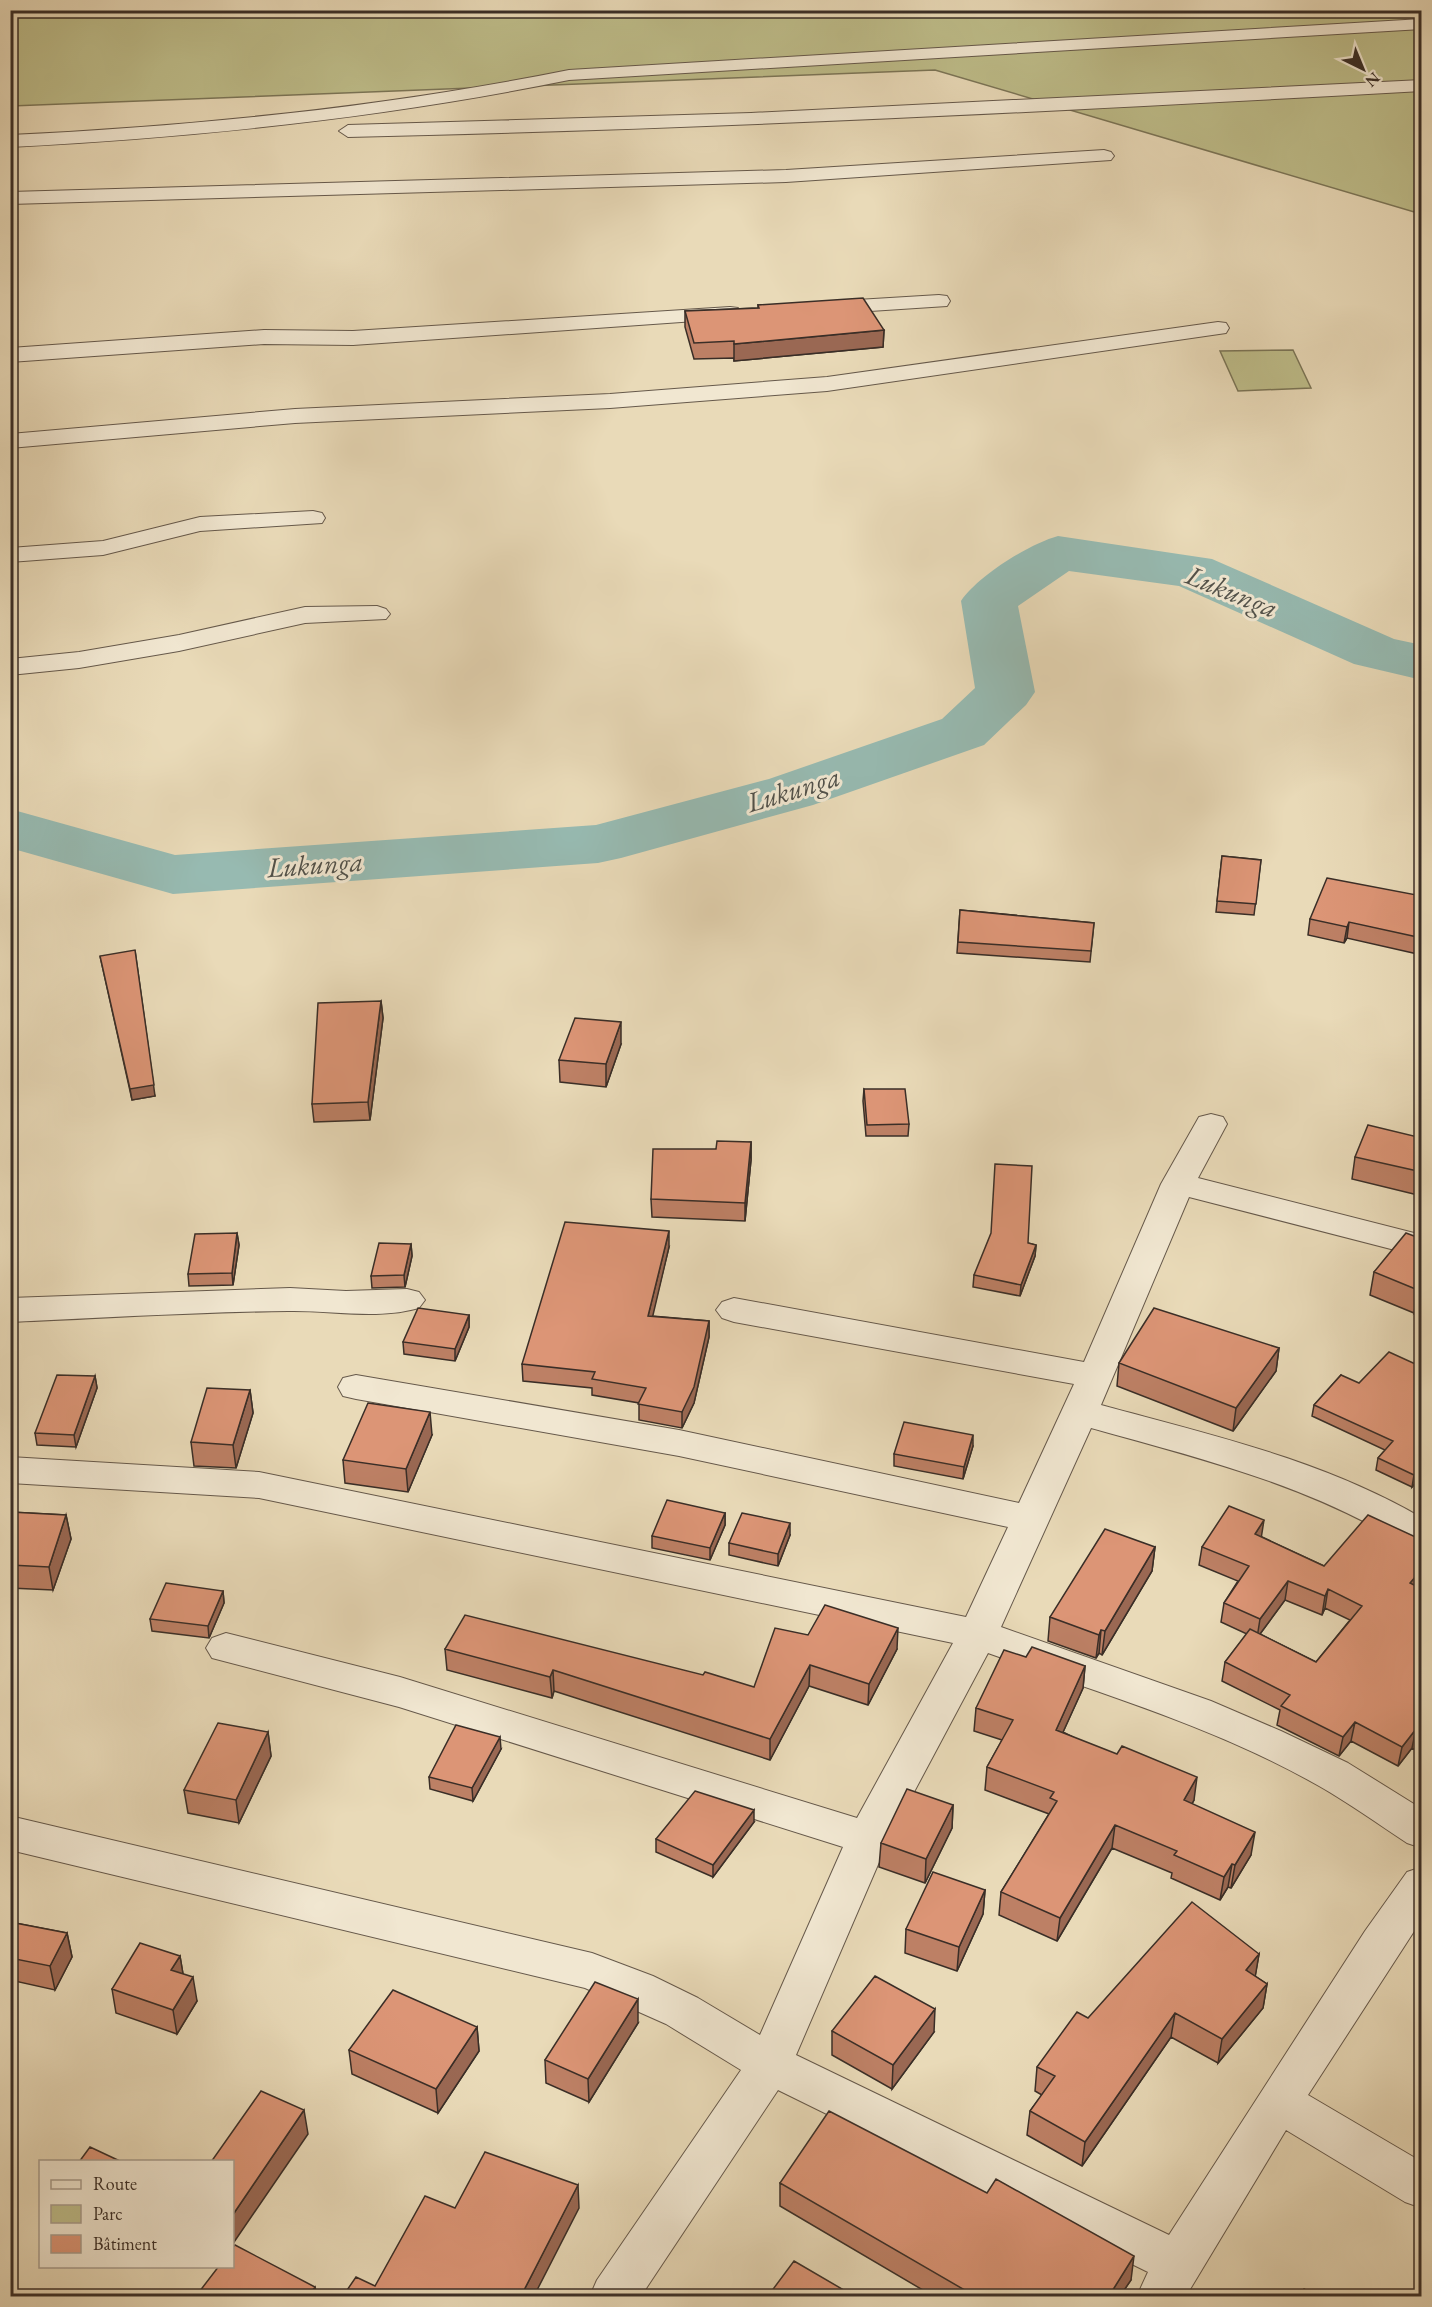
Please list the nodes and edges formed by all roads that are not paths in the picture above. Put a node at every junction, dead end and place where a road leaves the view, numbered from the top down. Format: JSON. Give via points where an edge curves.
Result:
{"nodes":[{"id":1,"x":1422,"y":12,"type":"edge"},
{"id":2,"x":1422,"y":24,"type":"edge"},
{"id":3,"x":1342,"y":28,"type":"junction"},
{"id":4,"x":1422,"y":85,"type":"edge"},
{"id":5,"x":142,"y":134,"type":"junction"},
{"id":6,"x":10,"y":141,"type":"edge"},
{"id":7,"x":1104,"y":156,"type":"dead end"},
{"id":8,"x":10,"y":198,"type":"edge"},
{"id":9,"x":939,"y":302,"type":"dead end"},
{"id":10,"x":803,"y":309,"type":"edge"},
{"id":11,"x":745,"y":312,"type":"edge"},
{"id":12,"x":1218,"y":328,"type":"dead end"},
{"id":13,"x":10,"y":355,"type":"edge"},
{"id":14,"x":10,"y":441,"type":"edge"},
{"id":15,"x":314,"y":518,"type":"dead end"},
{"id":16,"x":10,"y":555,"type":"edge"},
{"id":17,"x":377,"y":614,"type":"dead end"},
{"id":18,"x":10,"y":667,"type":"edge"},
{"id":19,"x":1211,"y":1124,"type":"dead end"},
{"id":20,"x":1178,"y":1184,"type":"junction"},
{"id":21,"x":1422,"y":1246,"type":"edge"},
{"id":22,"x":407,"y":1300,"type":"dead end"},
{"id":23,"x":10,"y":1310,"type":"edge"},
{"id":24,"x":734,"y":1310,"type":"dead end"},
{"id":25,"x":356,"y":1387,"type":"dead end"},
{"id":26,"x":1088,"y":1394,"type":"junction"},
{"id":27,"x":10,"y":1470,"type":"edge"},
{"id":28,"x":1030,"y":1519,"type":"junction"},
{"id":29,"x":1422,"y":1536,"type":"edge"},
{"id":30,"x":978,"y":1634,"type":"junction"},
{"id":31,"x":226,"y":1648,"type":"dead end"},
{"id":32,"x":1422,"y":1832,"type":"edge"},
{"id":33,"x":10,"y":1833,"type":"edge"},
{"id":34,"x":868,"y":1838,"type":"junction"},
{"id":35,"x":1422,"y":1884,"type":"edge"},
{"id":36,"x":770,"y":2064,"type":"junction"},
{"id":37,"x":1279,"y":2102,"type":"junction"},
{"id":38,"x":1422,"y":2187,"type":"edge"},
{"id":39,"x":1169,"y":2280,"type":"edge"},
{"id":40,"x":614,"y":2296,"type":"edge"}],
"edges":[{"from":1,"to":3,"type":"street"},
{"from":2,"to":3,"type":"street"},
{"from":3,"to":5,"type":"street","via":[[569,75],[478,95],[327,116]]},
{"from":4,"to":5,"type":"street","via":[[943,112],[622,124]]},
{"from":5,"to":6,"type":"street"},
{"from":7,"to":8,"type":"street","via":[[786,176]]},
{"from":9,"to":10,"type":"street"},
{"from":11,"to":13,"type":"street","via":[[352,338],[264,337]]},
{"from":12,"to":14,"type":"street","via":[[827,384],[610,401],[295,416]]},
{"from":15,"to":16,"type":"street","via":[[200,524],[103,548]]},
{"from":17,"to":18,"type":"street","via":[[305,615],[179,643]]},
{"from":19,"to":20,"type":"street"},
{"from":20,"to":21,"type":"street","via":[[1340,1222]]},
{"from":20,"to":26,"type":"street"},
{"from":22,"to":23,"type":"street","via":[[290,1299]]},
{"from":24,"to":26,"type":"street"},
{"from":25,"to":28,"type":"street","via":[[679,1443]]},
{"from":26,"to":28,"type":"street"},
{"from":26,"to":29,"type":"street","via":[[1336,1490],[1395,1518]]},
{"from":27,"to":30,"type":"street","via":[[259,1485]]},
{"from":28,"to":30,"type":"street"},
{"from":30,"to":32,"type":"street","via":[[1197,1712],[1266,1742],[1333,1774]]},
{"from":30,"to":34,"type":"street"},
{"from":31,"to":34,"type":"street","via":[[400,1692]]},
{"from":33,"to":36,"type":"street","via":[[592,1971],[682,2011]]},
{"from":34,"to":36,"type":"street"},
{"from":35,"to":37,"type":"street"},
{"from":36,"to":39,"type":"street"},
{"from":36,"to":40,"type":"street"},
{"from":37,"to":38,"type":"street"},
{"from":37,"to":39,"type":"street"}]}
